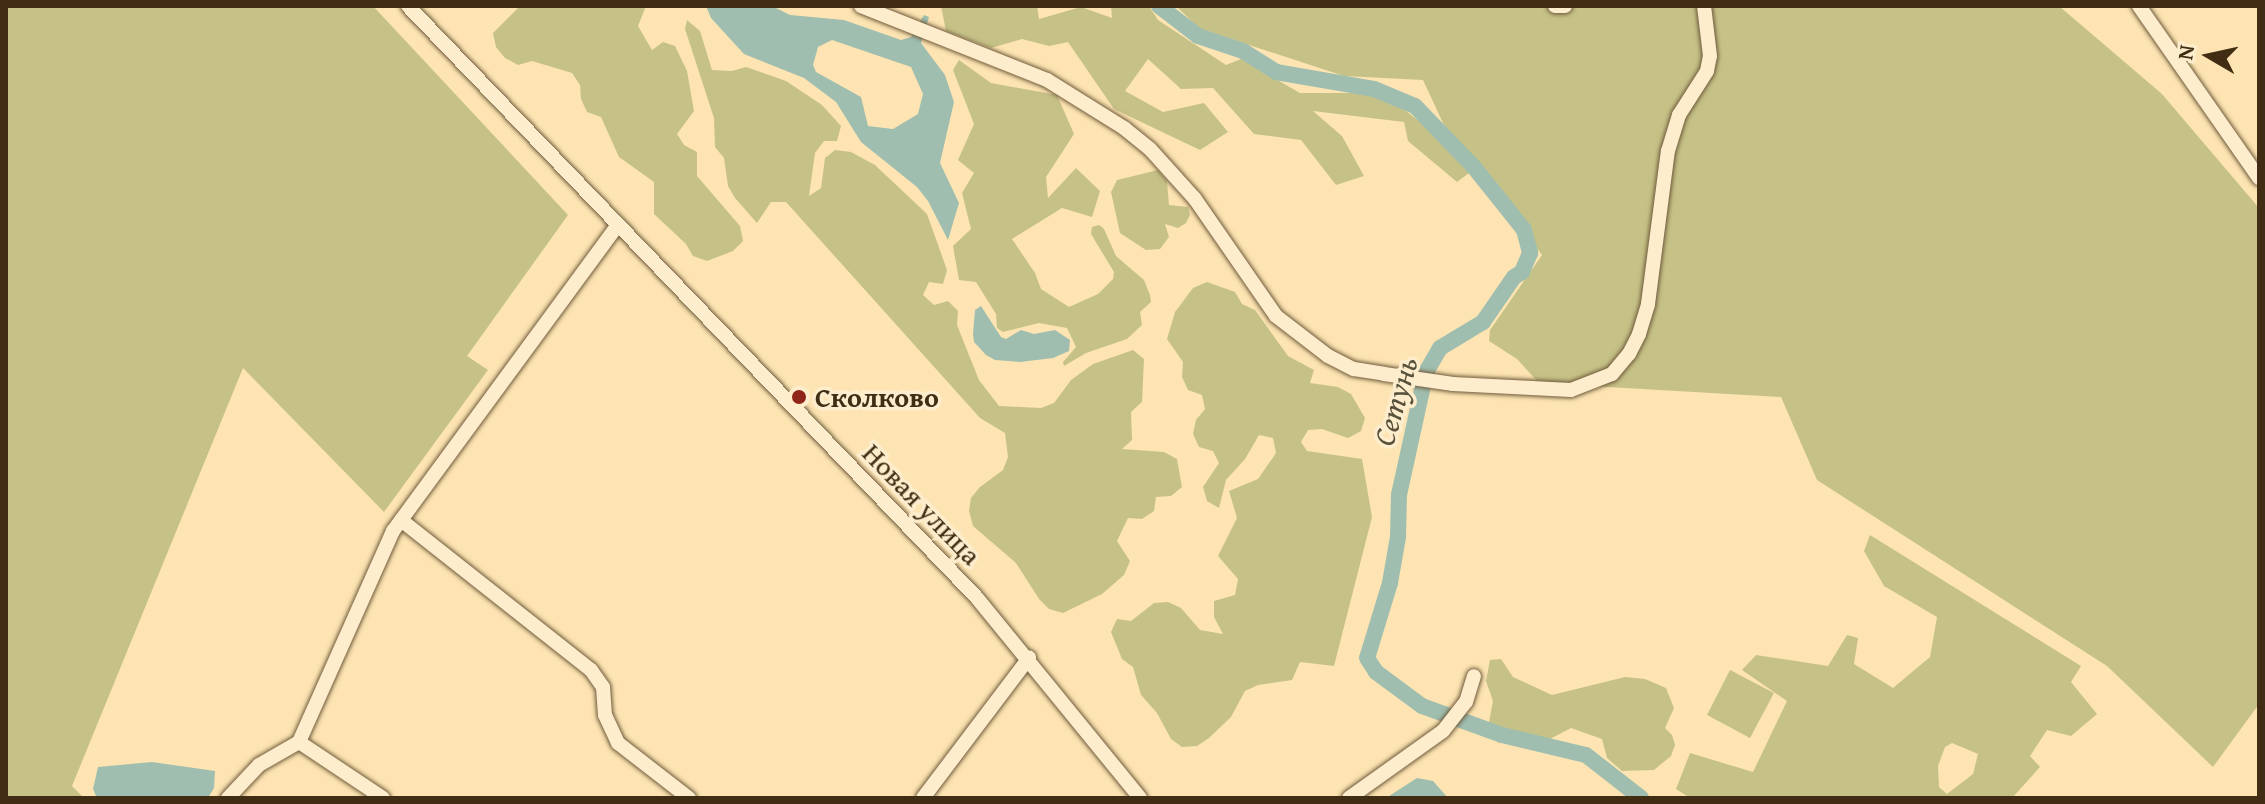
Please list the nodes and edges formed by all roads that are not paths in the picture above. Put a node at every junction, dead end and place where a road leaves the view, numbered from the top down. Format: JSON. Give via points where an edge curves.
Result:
{"nodes":[{"id":1,"x":408,"y":6,"type":"edge"},
{"id":2,"x":861,"y":6,"type":"edge"},
{"id":3,"x":1555,"y":6,"type":"edge"},
{"id":4,"x":1565,"y":6,"type":"edge"},
{"id":5,"x":1704,"y":6,"type":"edge"},
{"id":6,"x":2139,"y":6,"type":"edge"},
{"id":7,"x":2259,"y":178,"type":"edge"},
{"id":8,"x":618,"y":225,"type":"junction"},
{"id":9,"x":401,"y":520,"type":"junction"},
{"id":10,"x":1029,"y":658,"type":"junction"},
{"id":11,"x":1474,"y":676,"type":"dead end"},
{"id":12,"x":299,"y":742,"type":"junction"},
{"id":13,"x":228,"y":798,"type":"edge"},
{"id":14,"x":383,"y":798,"type":"edge"},
{"id":15,"x":689,"y":798,"type":"edge"},
{"id":16,"x":701,"y":798,"type":"edge"},
{"id":17,"x":923,"y":798,"type":"edge"},
{"id":18,"x":1140,"y":798,"type":"edge"},
{"id":19,"x":1349,"y":798,"type":"edge"}],
"edges":[{"from":1,"to":8,"type":"street","name":"Новая улица"},
{"from":2,"to":5,"type":"street","via":[[1047,80],[1124,128],[1195,199],[1289,329],[1318,350],[1354,369],[1384,374],[1453,384],[1571,390],[1612,374],[1629,354],[1648,304],[1668,151],[1679,115],[1707,71],[1710,56]]},
{"from":3,"to":4,"type":"street"},
{"from":6,"to":7,"type":"street"},
{"from":8,"to":9,"type":"street"},
{"from":8,"to":10,"type":"street","name":"Новая улица"},
{"from":9,"to":12,"type":"street"},
{"from":9,"to":15,"type":"street","via":[[591,670],[603,687],[605,715],[618,743]]},
{"from":10,"to":17,"type":"street"},
{"from":10,"to":18,"type":"street","name":"Новая улица"},
{"from":11,"to":19,"type":"street","via":[[1466,702],[1443,731]]},
{"from":12,"to":13,"type":"street","via":[[259,765]]},
{"from":12,"to":14,"type":"street"},
{"from":15,"to":16,"type":"street"}]}
